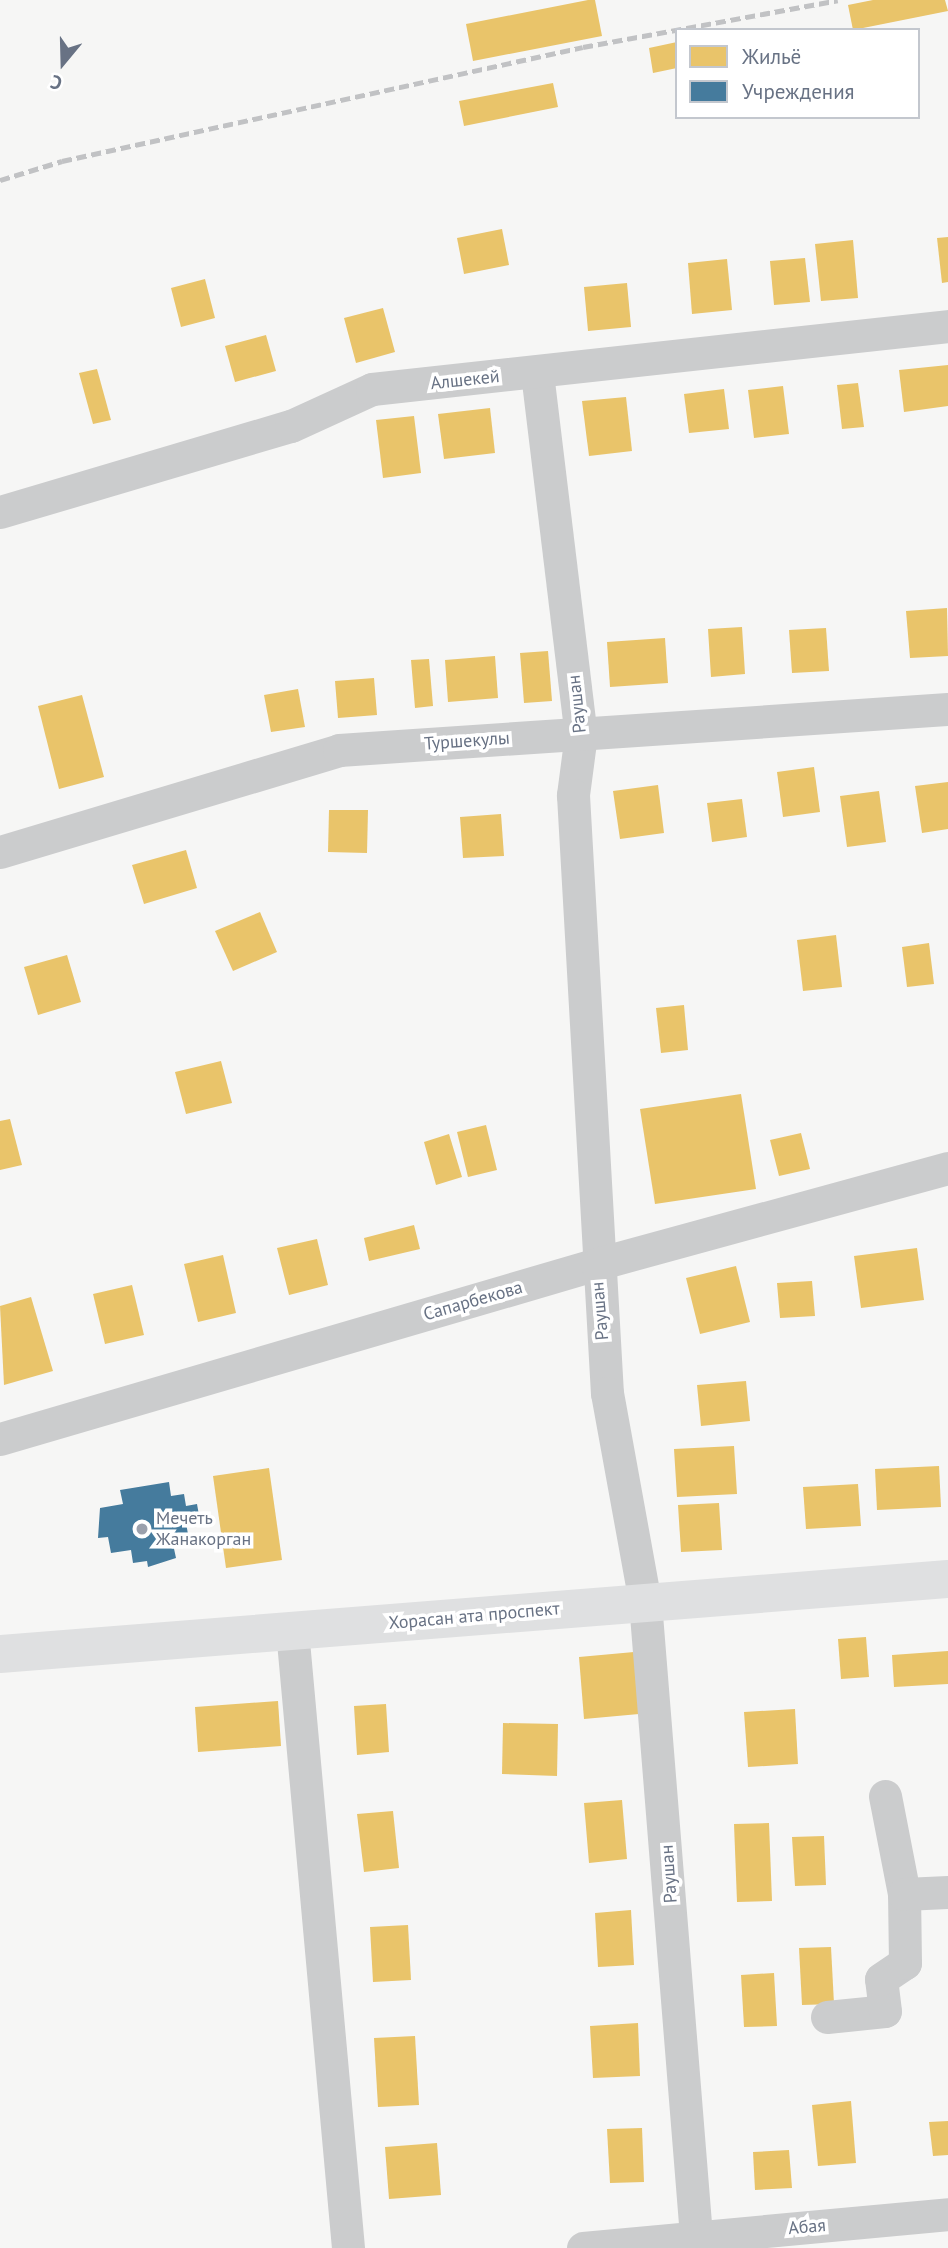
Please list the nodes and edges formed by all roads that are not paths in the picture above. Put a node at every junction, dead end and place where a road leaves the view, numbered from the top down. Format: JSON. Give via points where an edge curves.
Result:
{"nodes":[{"id":1,"x":948,"y":326,"type":"edge"},
{"id":2,"x":537,"y":373,"type":"junction"},
{"id":3,"x":0,"y":512,"type":"edge"},
{"id":4,"x":948,"y":709,"type":"edge"},
{"id":5,"x":581,"y":734,"type":"junction"},
{"id":6,"x":0,"y":852,"type":"edge"},
{"id":7,"x":948,"y":1168,"type":"edge"},
{"id":8,"x":597,"y":1264,"type":"junction"},
{"id":9,"x":0,"y":1439,"type":"edge"},
{"id":10,"x":948,"y":1578,"type":"edge"},
{"id":11,"x":645,"y":1602,"type":"junction"},
{"id":12,"x":292,"y":1630,"type":"junction"},
{"id":13,"x":0,"y":1654,"type":"edge"},
{"id":14,"x":885,"y":1796,"type":"dead end"},
{"id":15,"x":948,"y":1892,"type":"edge"},
{"id":16,"x":904,"y":1894,"type":"junction"},
{"id":17,"x":827,"y":2017,"type":"dead end"},
{"id":18,"x":948,"y":2214,"type":"edge"},
{"id":19,"x":697,"y":2243,"type":"edge"},
{"id":20,"x":348,"y":2248,"type":"edge"},
{"id":21,"x":583,"y":2248,"type":"edge"}],
"edges":[{"from":1,"to":2,"type":"street","name":"Алшекей"},
{"from":2,"to":3,"type":"street","name":"Алшекей","via":[[372,389],[291,426]]},
{"from":2,"to":5,"type":"street","name":"Раушан"},
{"from":4,"to":5,"type":"street","name":"Туршекулы"},
{"from":5,"to":6,"type":"street","name":"Туршекулы","via":[[339,750]]},
{"from":5,"to":8,"type":"street","name":"Раушан","via":[[573,795]]},
{"from":7,"to":8,"type":"street","name":"Сапарбекова"},
{"from":8,"to":9,"type":"street","name":"Сапарбекова"},
{"from":8,"to":11,"type":"street","name":"Раушан","via":[[607,1393]]},
{"from":10,"to":11,"type":"main road","name":"Хорасан ата проспект"},
{"from":11,"to":12,"type":"main road","name":"Хорасан ата проспект"},
{"from":11,"to":19,"type":"street","name":"Раушан"},
{"from":12,"to":13,"type":"main road","name":"Хорасан ата проспект"},
{"from":12,"to":20,"type":"street"},
{"from":14,"to":16,"type":"street"},
{"from":15,"to":16,"type":"street"},
{"from":16,"to":17,"type":"street","via":[[905,1963],[881,1979],[886,2011]]},
{"from":18,"to":19,"type":"street","name":"Абая"},
{"from":19,"to":21,"type":"street","name":"Абая"}]}
